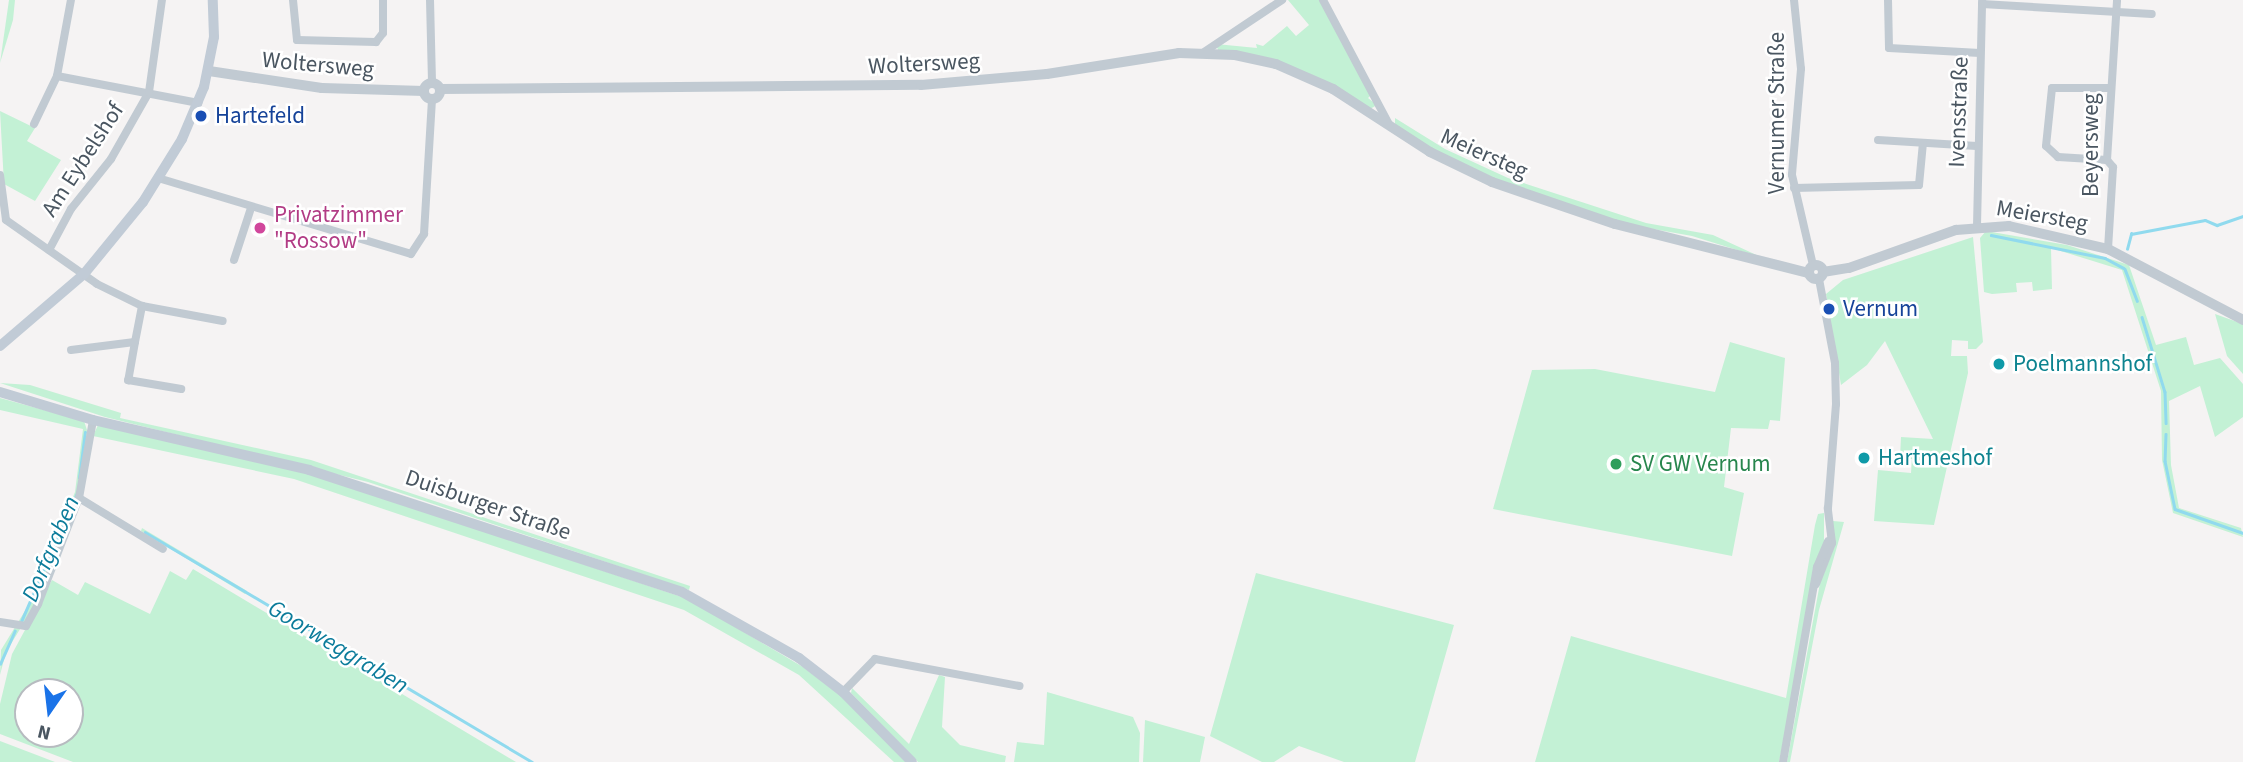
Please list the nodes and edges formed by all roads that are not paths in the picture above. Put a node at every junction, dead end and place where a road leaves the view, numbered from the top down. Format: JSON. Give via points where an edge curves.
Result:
{"nodes":[{"id":1,"x":71,"y":0,"type":"edge"},
{"id":2,"x":162,"y":0,"type":"edge"},
{"id":3,"x":213,"y":0,"type":"edge"},
{"id":4,"x":293,"y":0,"type":"edge"},
{"id":5,"x":383,"y":0,"type":"edge"},
{"id":6,"x":430,"y":0,"type":"edge"},
{"id":7,"x":1282,"y":0,"type":"edge"},
{"id":8,"x":1324,"y":0,"type":"edge"},
{"id":9,"x":1794,"y":0,"type":"edge"},
{"id":10,"x":1888,"y":0,"type":"edge"},
{"id":11,"x":2117,"y":0,"type":"edge"},
{"id":12,"x":1982,"y":2,"type":"edge"},
{"id":13,"x":2117,"y":11,"type":"junction"},
{"id":14,"x":2152,"y":14,"type":"dead end"},
{"id":15,"x":1204,"y":52,"type":"junction"},
{"id":16,"x":1980,"y":53,"type":"junction"},
{"id":17,"x":209,"y":71,"type":"junction"},
{"id":18,"x":57,"y":76,"type":"junction"},
{"id":19,"x":436,"y":86,"type":"junction"},
{"id":20,"x":2111,"y":88,"type":"junction"},
{"id":21,"x":424,"y":91,"type":"junction"},
{"id":22,"x":149,"y":92,"type":"junction"},
{"id":23,"x":432,"y":99,"type":"junction"},
{"id":24,"x":198,"y":103,"type":"junction"},
{"id":25,"x":34,"y":124,"type":"dead end"},
{"id":26,"x":1390,"y":126,"type":"junction"},
{"id":27,"x":1878,"y":140,"type":"dead end"},
{"id":28,"x":1923,"y":143,"type":"junction"},
{"id":29,"x":1977,"y":146,"type":"junction"},
{"id":30,"x":2107,"y":160,"type":"junction"},
{"id":31,"x":0,"y":175,"type":"edge"},
{"id":32,"x":158,"y":178,"type":"junction"},
{"id":33,"x":1794,"y":188,"type":"junction"},
{"id":34,"x":251,"y":208,"type":"junction"},
{"id":35,"x":1977,"y":226,"type":"junction"},
{"id":36,"x":2108,"y":249,"type":"junction"},
{"id":37,"x":49,"y":250,"type":"junction"},
{"id":38,"x":234,"y":260,"type":"dead end"},
{"id":39,"x":1811,"y":269,"type":"junction"},
{"id":40,"x":84,"y":274,"type":"junction"},
{"id":41,"x":1821,"y":275,"type":"junction"},
{"id":42,"x":142,"y":306,"type":"junction"},
{"id":43,"x":2243,"y":320,"type":"edge"},
{"id":44,"x":223,"y":321,"type":"dead end"},
{"id":45,"x":135,"y":342,"type":"junction"},
{"id":46,"x":0,"y":346,"type":"edge"},
{"id":47,"x":71,"y":350,"type":"dead end"},
{"id":48,"x":181,"y":389,"type":"dead end"},
{"id":49,"x":0,"y":392,"type":"edge"},
{"id":50,"x":93,"y":420,"type":"junction"},
{"id":51,"x":79,"y":498,"type":"junction"},
{"id":52,"x":163,"y":548,"type":"dead end"},
{"id":53,"x":0,"y":622,"type":"edge"},
{"id":54,"x":1018,"y":686,"type":"dead end"},
{"id":55,"x":843,"y":692,"type":"junction"},
{"id":56,"x":912,"y":762,"type":"edge"},
{"id":57,"x":1783,"y":762,"type":"edge"}],
"edges":[{"from":1,"to":18,"type":"street"},
{"from":2,"to":22,"type":"street","name":"Am Eybelshof"},
{"from":3,"to":17,"type":"main road"},
{"from":4,"to":5,"type":"street","via":[[297,40],[364,42],[383,38]]},
{"from":6,"to":19,"type":"street"},
{"from":7,"to":15,"type":"street"},
{"from":8,"to":26,"type":"street"},
{"from":9,"to":33,"type":"street","name":"Vernumer Straße","via":[[1801,69]]},
{"from":10,"to":16,"type":"street","via":[[1889,48]]},
{"from":11,"to":13,"type":"street","name":"Beyersweg"},
{"from":12,"to":13,"type":"street"},
{"from":12,"to":16,"type":"street","name":"Ivensstraße"},
{"from":13,"to":14,"type":"street"},
{"from":13,"to":20,"type":"street","name":"Beyersweg"},
{"from":15,"to":19,"type":"street","name":"Woltersweg","via":[[963,83]]},
{"from":15,"to":26,"type":"street","name":"Woltersweg","via":[[1276,64],[1302,74]]},
{"from":16,"to":29,"type":"street","name":"Ivensstraße"},
{"from":17,"to":21,"type":"street","name":"Woltersweg","via":[[322,88]]},
{"from":17,"to":24,"type":"main road"},
{"from":18,"to":22,"type":"street"},
{"from":18,"to":25,"type":"street"},
{"from":19,"to":21,"type":"street"},
{"from":19,"to":23,"type":"street"},
{"from":20,"to":30,"type":"street","name":"Beyersweg"},
{"from":20,"to":30,"type":"street","via":[[2052,88],[2046,146],[2058,156]]},
{"from":21,"to":23,"type":"street"},
{"from":22,"to":24,"type":"street","name":"Am Eybelshof"},
{"from":22,"to":37,"type":"street","name":"Am Eybelshof","via":[[111,159],[71,209]]},
{"from":23,"to":34,"type":"street","via":[[424,234],[411,254]]},
{"from":24,"to":32,"type":"main road"},
{"from":26,"to":39,"type":"street","name":"Meiersteg","via":[[1469,173],[1615,225]]},
{"from":27,"to":28,"type":"street"},
{"from":28,"to":29,"type":"street"},
{"from":28,"to":33,"type":"street","via":[[1919,185]]},
{"from":29,"to":35,"type":"street","name":"Ivensstraße"},
{"from":30,"to":36,"type":"street","name":"Beyersweg","via":[[2113,167]]},
{"from":31,"to":37,"type":"street","name":"Am Eybelshof","via":[[6,220]]},
{"from":32,"to":34,"type":"street"},
{"from":32,"to":40,"type":"main road","via":[[124,228]]},
{"from":33,"to":39,"type":"street","name":"Vernumer Straße"},
{"from":34,"to":38,"type":"street"},
{"from":35,"to":36,"type":"street","name":"Meiersteg","via":[[2009,226]]},
{"from":35,"to":41,"type":"street","name":"Meiersteg"},
{"from":36,"to":43,"type":"street","name":"Meiersteg"},
{"from":37,"to":40,"type":"street","name":"Am Eybelshof"},
{"from":39,"to":41,"type":"street","name":"Meiersteg","via":[[1821,266]]},
{"from":40,"to":42,"type":"street","name":"Am Eybelshof"},
{"from":40,"to":46,"type":"main road"},
{"from":41,"to":57,"type":"street","via":[[1836,377],[1830,551],[1816,584]]},
{"from":42,"to":44,"type":"street","name":"Am Eybelshof"},
{"from":42,"to":45,"type":"street"},
{"from":45,"to":47,"type":"street"},
{"from":45,"to":48,"type":"street","via":[[128,380]]},
{"from":49,"to":50,"type":"main road","name":"Duisburger Straße"},
{"from":50,"to":51,"type":"street"},
{"from":50,"to":55,"type":"main road","name":"Duisburger Straße","via":[[309,470],[682,592],[778,645]]},
{"from":51,"to":52,"type":"street"},
{"from":51,"to":53,"type":"street","via":[[26,626]]},
{"from":54,"to":55,"type":"street","via":[[875,659]]},
{"from":55,"to":56,"type":"main road","name":"Duisburger Straße"}]}
